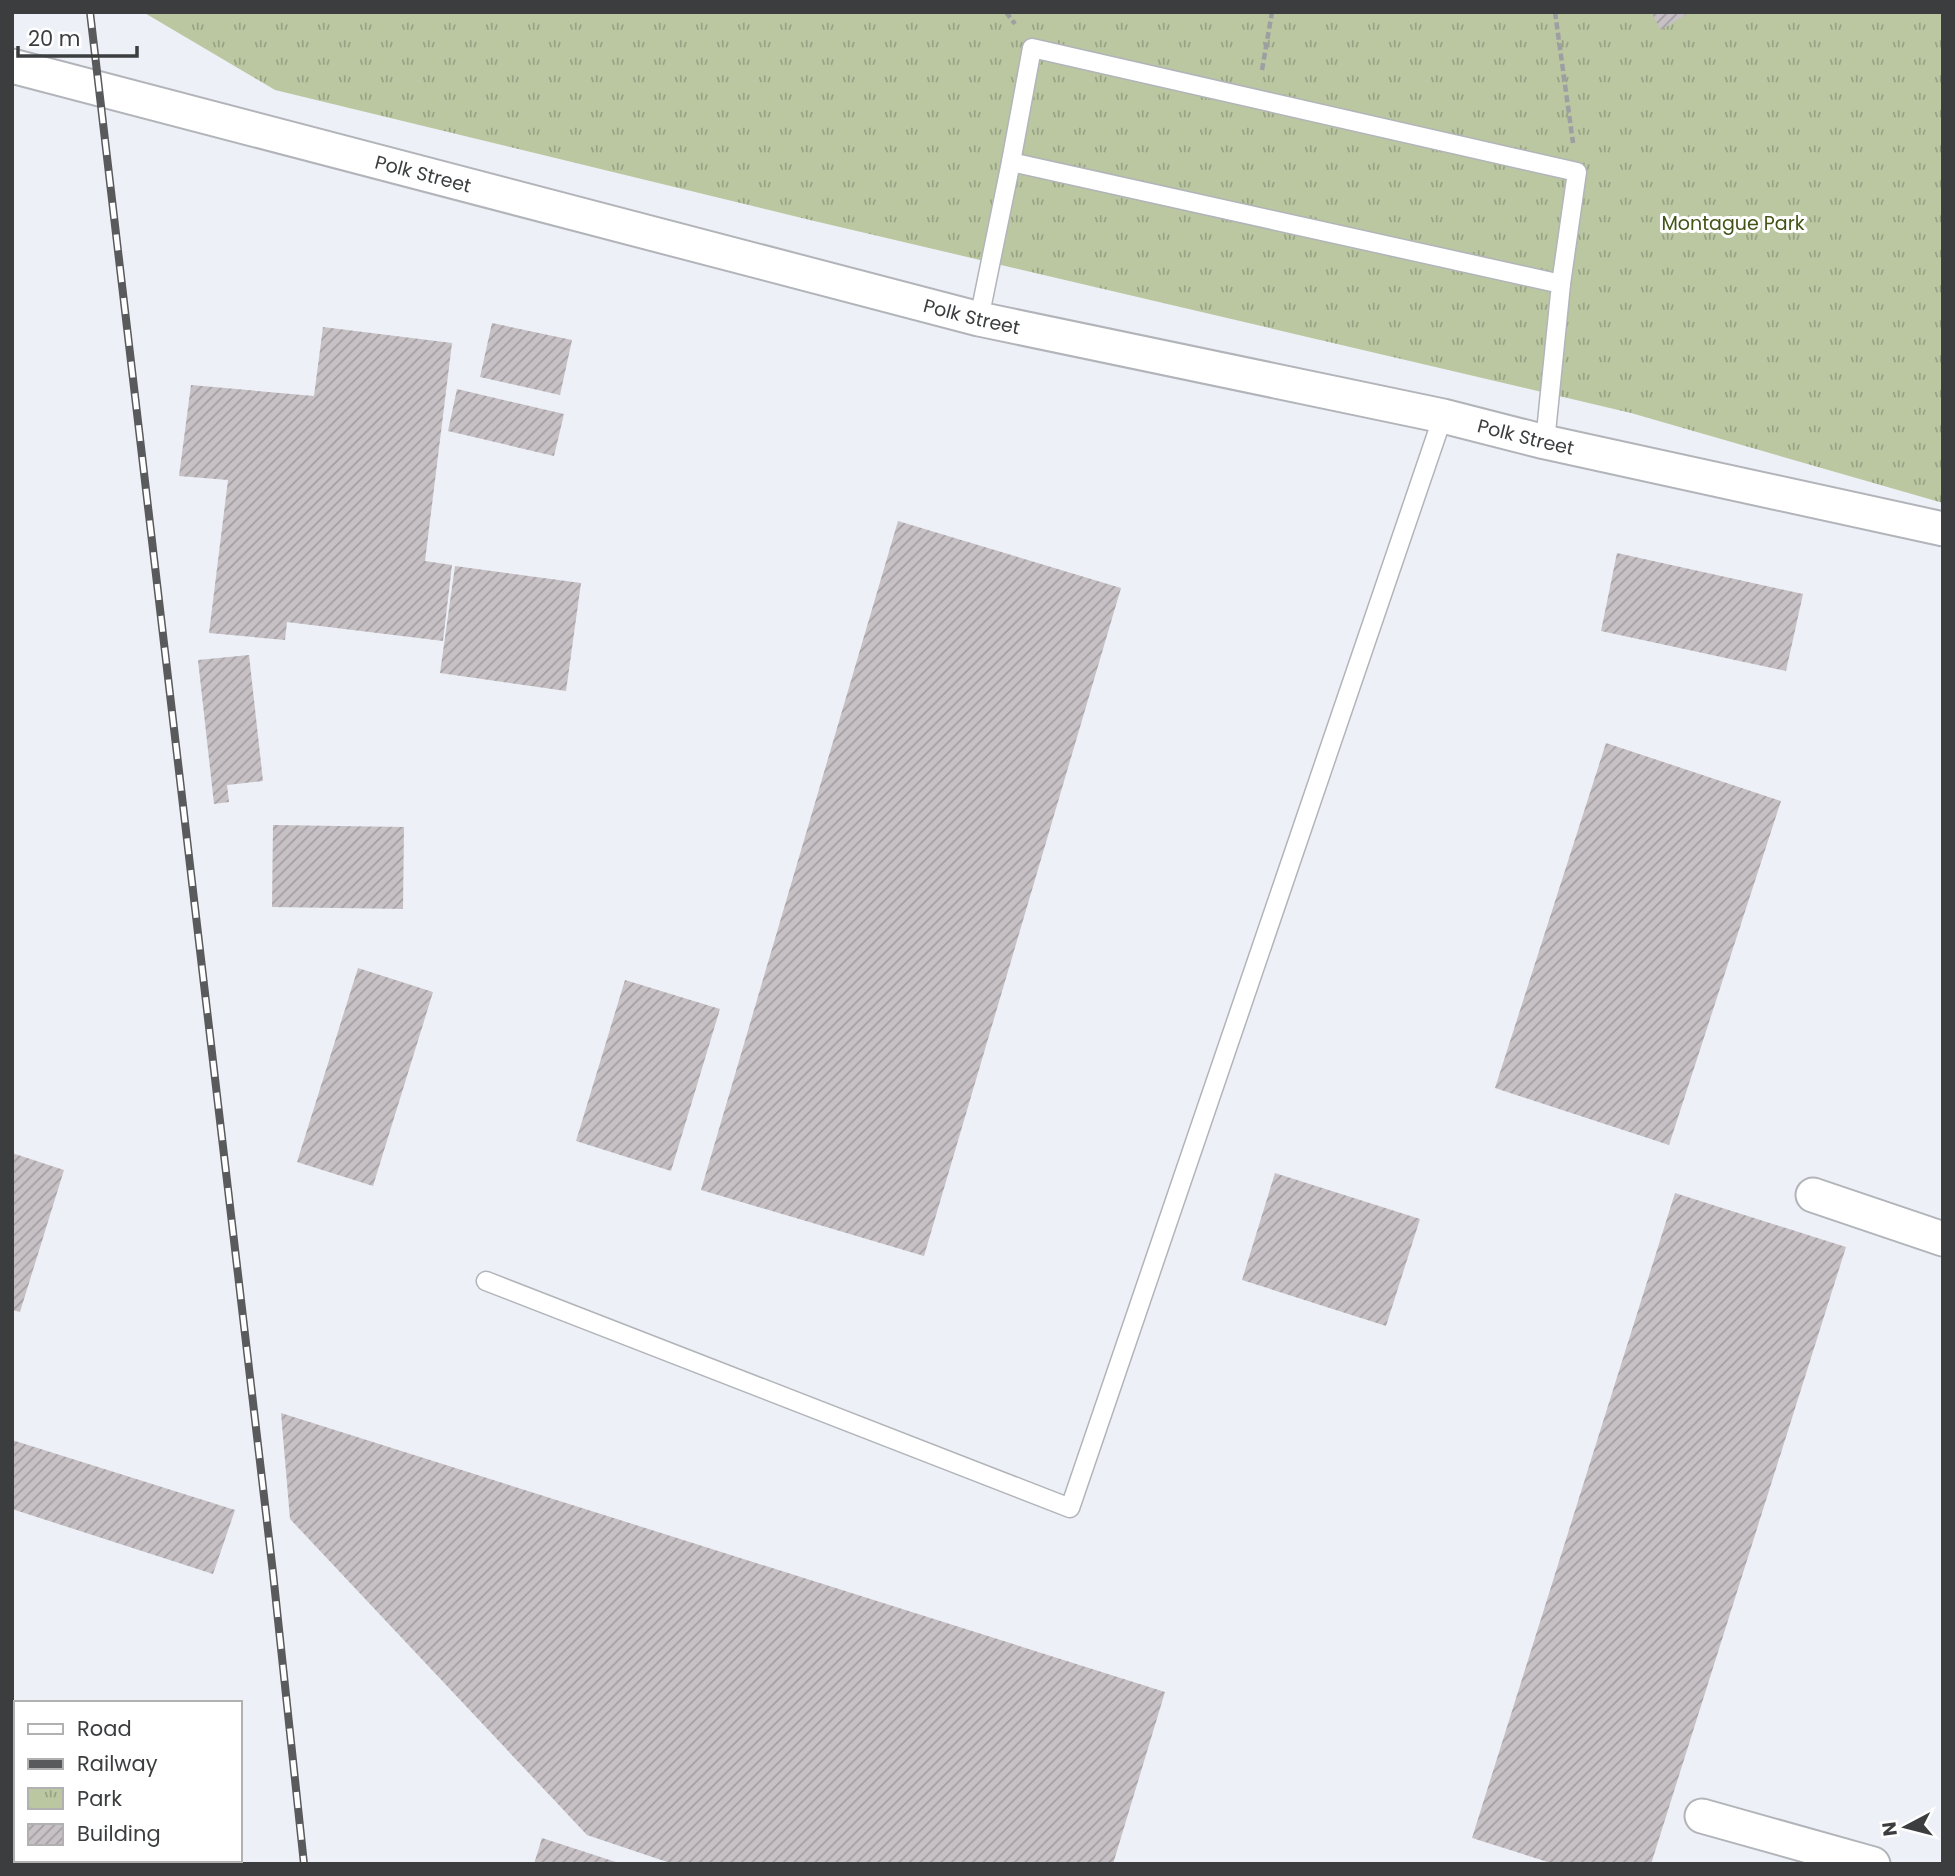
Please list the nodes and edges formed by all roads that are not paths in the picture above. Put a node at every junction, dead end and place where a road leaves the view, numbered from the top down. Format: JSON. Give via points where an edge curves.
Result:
{"nodes":[{"id":1,"x":12,"y":66,"type":"edge"},
{"id":2,"x":1011,"y":163,"type":"junction"},
{"id":3,"x":1561,"y":284,"type":"junction"},
{"id":4,"x":979,"y":319,"type":"junction"},
{"id":5,"x":1443,"y":416,"type":"junction"},
{"id":6,"x":1545,"y":442,"type":"junction"},
{"id":7,"x":1943,"y":529,"type":"edge"},
{"id":8,"x":1813,"y":1195,"type":"dead end"},
{"id":9,"x":1943,"y":1239,"type":"edge"},
{"id":10,"x":485,"y":1281,"type":"dead end"},
{"id":11,"x":1702,"y":1816,"type":"dead end"},
{"id":12,"x":1873,"y":1864,"type":"edge"}],
"edges":[{"from":1,"to":4,"type":"street","name":"Polk Street"},
{"from":2,"to":3,"type":"lane"},
{"from":2,"to":3,"type":"lane","via":[[1032,48],[1577,172]]},
{"from":2,"to":4,"type":"lane"},
{"from":3,"to":6,"type":"lane"},
{"from":4,"to":5,"type":"street","name":"Polk Street"},
{"from":5,"to":6,"type":"street","name":"Polk Street"},
{"from":5,"to":10,"type":"lane","via":[[1070,1508]]},
{"from":6,"to":7,"type":"street","name":"Polk Street"},
{"from":8,"to":9,"type":"street"},
{"from":11,"to":12,"type":"street"}]}
